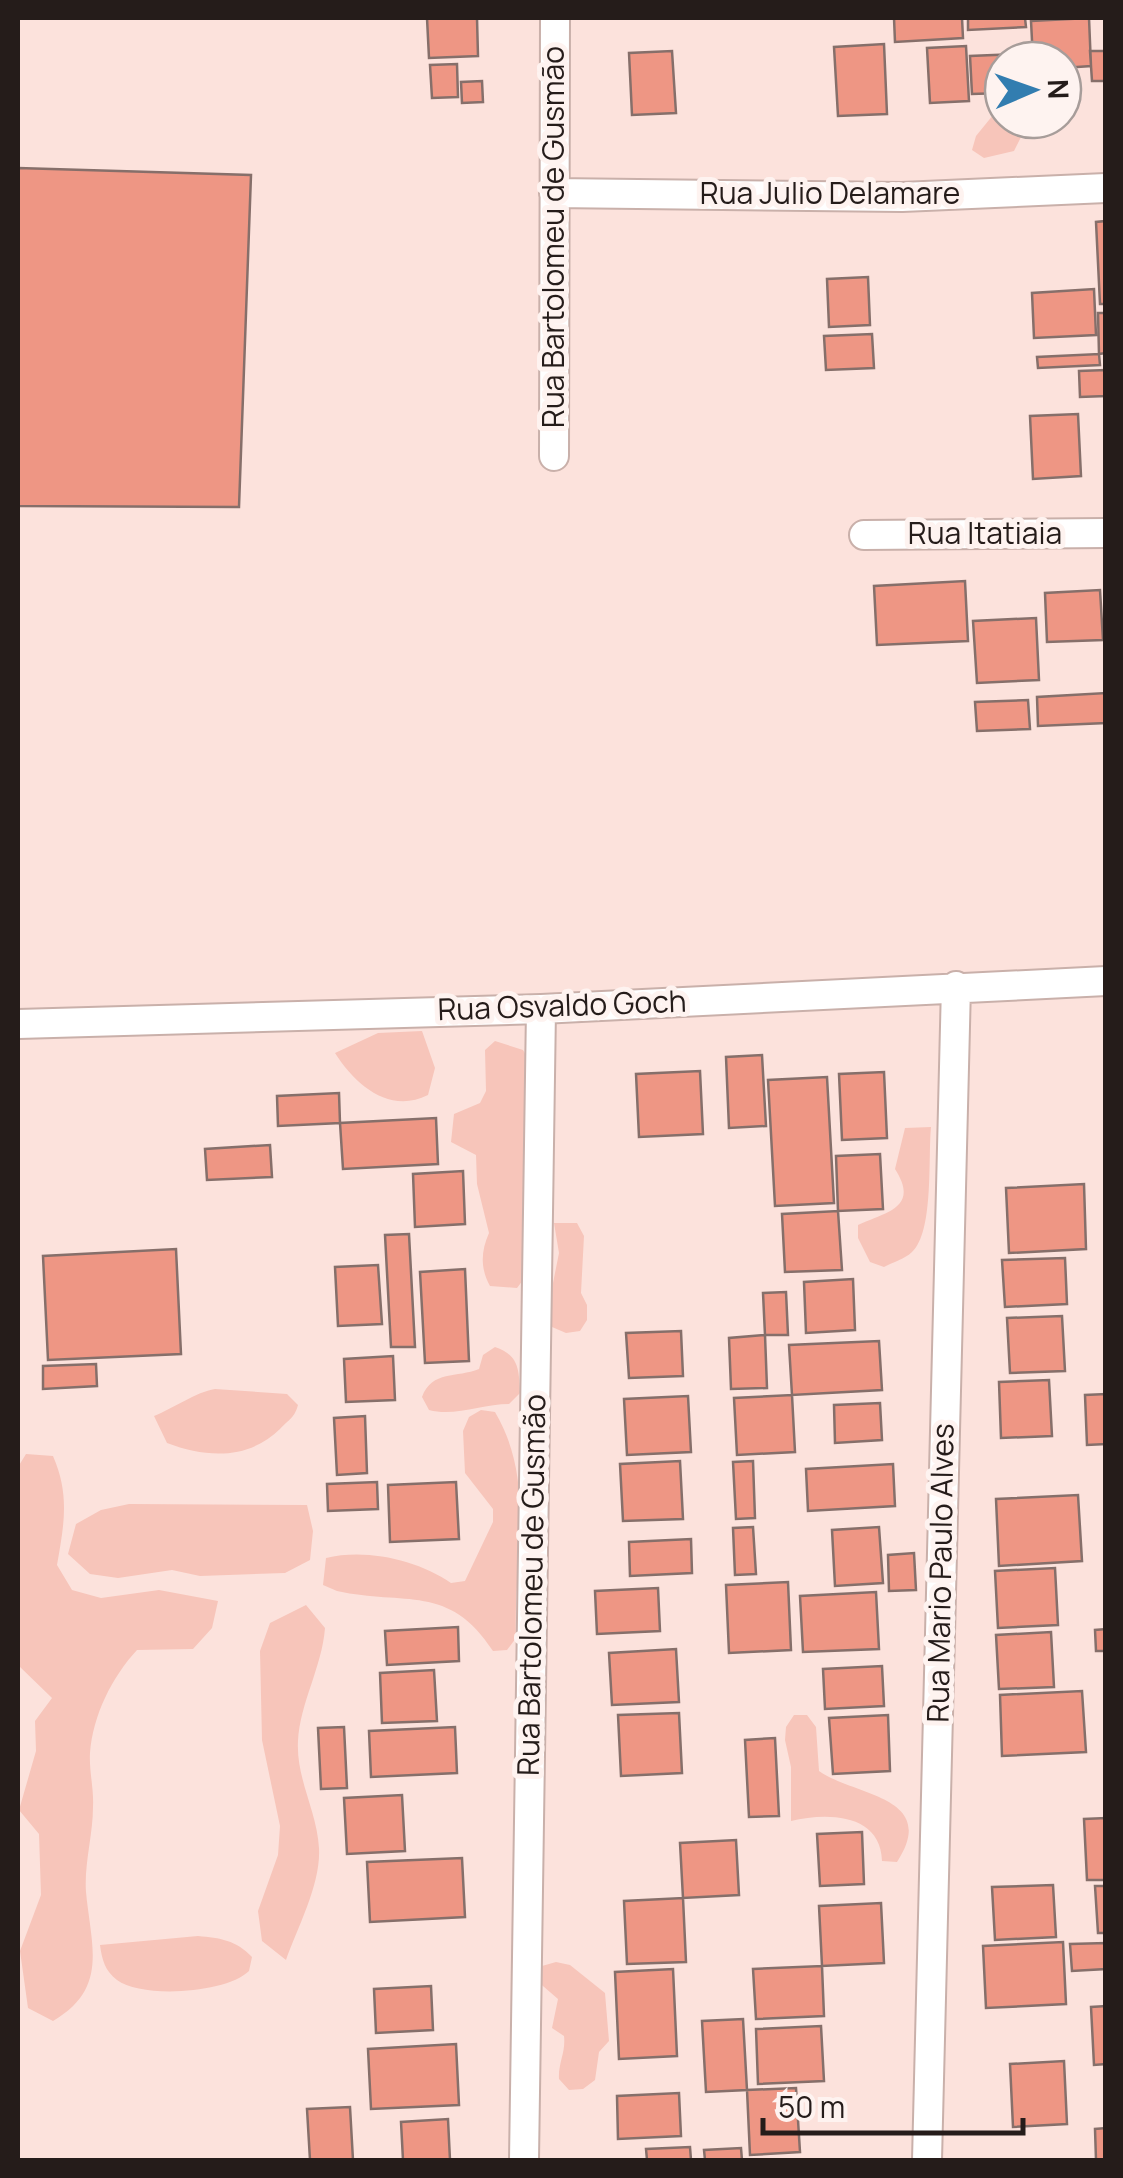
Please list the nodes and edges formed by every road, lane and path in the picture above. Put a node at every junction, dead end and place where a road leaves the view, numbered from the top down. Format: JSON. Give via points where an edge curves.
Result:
{"nodes":[{"id":1,"x":554,"y":18,"type":"edge"},
{"id":2,"x":1106,"y":188,"type":"edge"},
{"id":3,"x":554,"y":193,"type":"junction"},
{"id":4,"x":554,"y":456,"type":"dead end"},
{"id":5,"x":1106,"y":533,"type":"edge"},
{"id":6,"x":864,"y":535,"type":"dead end"},
{"id":7,"x":1106,"y":981,"type":"edge"},
{"id":8,"x":956,"y":986,"type":"junction"},
{"id":9,"x":540,"y":1009,"type":"junction"},
{"id":10,"x":18,"y":1024,"type":"edge"},
{"id":11,"x":524,"y":2160,"type":"edge"},
{"id":12,"x":927,"y":2160,"type":"edge"}],
"edges":[{"from":1,"to":3,"type":"street","name":"Rua Bartolomeu de Gusmão"},
{"from":2,"to":3,"type":"street","name":"Rua Julio Delamare","via":[[902,198]]},
{"from":3,"to":4,"type":"street","name":"Rua Bartolomeu de Gusmão"},
{"from":5,"to":6,"type":"street","name":"Rua Itatiaia"},
{"from":7,"to":8,"type":"street","name":"Rua Osvaldo Goch"},
{"from":8,"to":9,"type":"street","name":"Rua Osvaldo Goch"},
{"from":8,"to":12,"type":"street","name":"Rua Mario Paulo Alves"},
{"from":9,"to":10,"type":"street","name":"Rua Osvaldo Goch"},
{"from":9,"to":11,"type":"street","name":"Rua Bartolomeu de Gusmão"}]}
